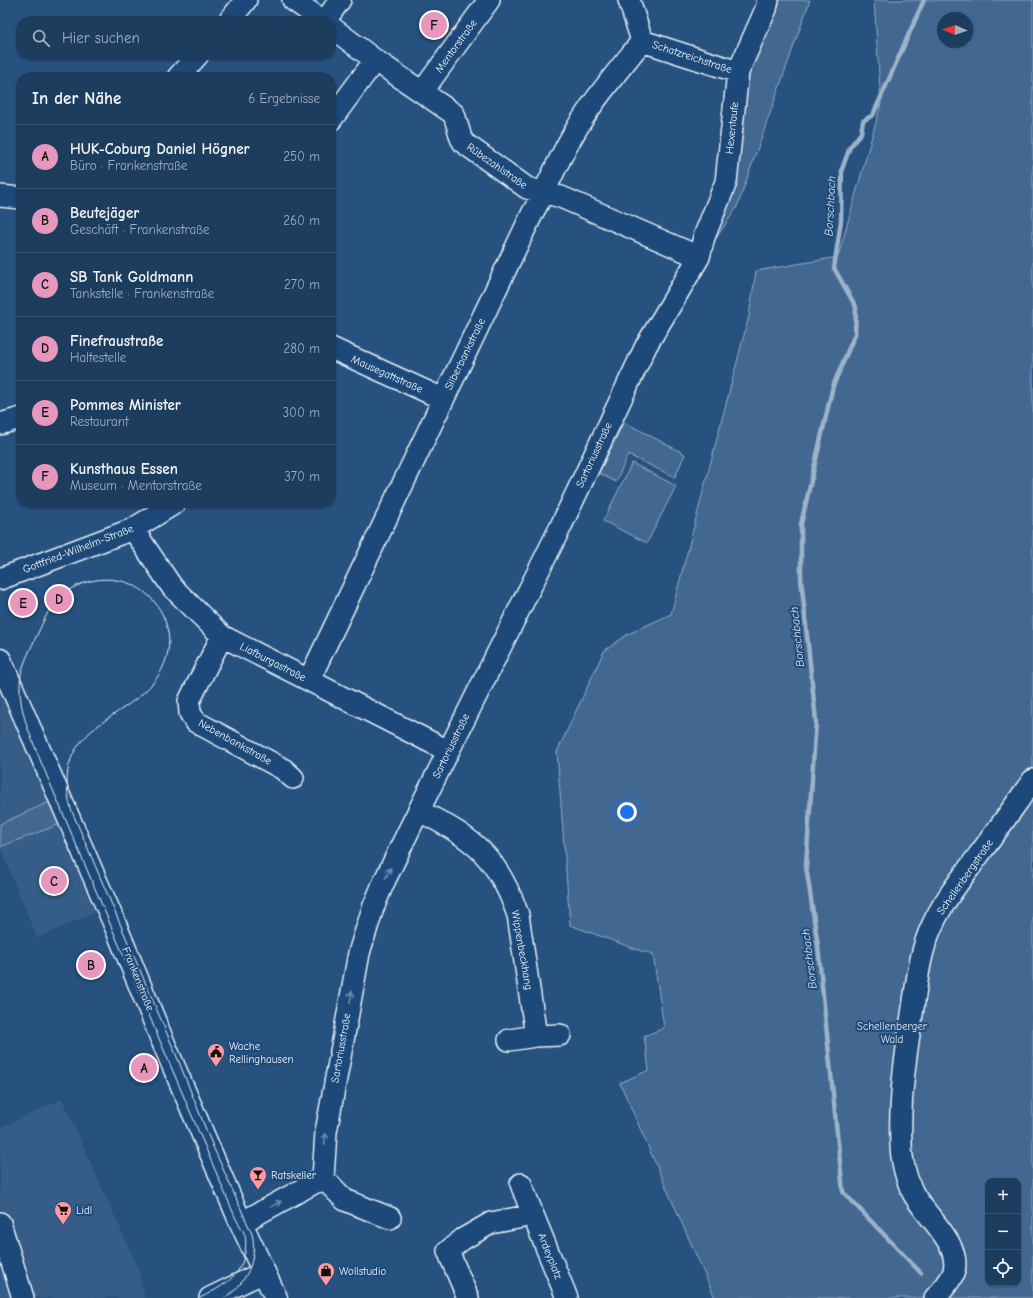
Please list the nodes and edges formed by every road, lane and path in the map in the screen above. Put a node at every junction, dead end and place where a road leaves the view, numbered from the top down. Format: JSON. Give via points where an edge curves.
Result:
{"nodes":[{"id":1,"x":246,"y":0,"type":"edge"},
{"id":2,"x":293,"y":0,"type":"edge"},
{"id":3,"x":340,"y":0,"type":"edge"},
{"id":4,"x":489,"y":0,"type":"edge"},
{"id":5,"x":629,"y":0,"type":"edge"},
{"id":6,"x":768,"y":0,"type":"edge"},
{"id":7,"x":233,"y":16,"type":"edge"},
{"id":8,"x":317,"y":16,"type":"edge"},
{"id":9,"x":328,"y":16,"type":"edge"},
{"id":10,"x":336,"y":31,"type":"edge"},
{"id":11,"x":642,"y":41,"type":"junction"},
{"id":12,"x":193,"y":60,"type":"edge"},
{"id":13,"x":375,"y":60,"type":"junction"},
{"id":14,"x":183,"y":72,"type":"edge"},
{"id":15,"x":738,"y":72,"type":"junction"},
{"id":16,"x":422,"y":92,"type":"junction"},
{"id":17,"x":336,"y":113,"type":"edge"},
{"id":18,"x":544,"y":193,"type":"junction"},
{"id":19,"x":0,"y":196,"type":"edge"},
{"id":20,"x":16,"y":198,"type":"edge"},
{"id":21,"x":698,"y":257,"type":"junction"},
{"id":22,"x":336,"y":350,"type":"edge"},
{"id":23,"x":443,"y":399,"type":"junction"},
{"id":24,"x":16,"y":419,"type":"edge"},
{"id":25,"x":0,"y":424,"type":"edge"},
{"id":26,"x":167,"y":508,"type":"edge"},
{"id":27,"x":133,"y":529,"type":"junction"},
{"id":28,"x":0,"y":579,"type":"edge"},
{"id":29,"x":222,"y":636,"type":"junction"},
{"id":30,"x":0,"y":660,"type":"edge"},
{"id":31,"x":310,"y":680,"type":"junction"},
{"id":32,"x":448,"y":751,"type":"junction"},
{"id":33,"x":293,"y":778,"type":"dead end"},
{"id":34,"x":1033,"y":780,"type":"edge"},
{"id":35,"x":419,"y":811,"type":"junction"},
{"id":36,"x":560,"y":1035,"type":"dead end"},
{"id":37,"x":536,"y":1036,"type":"junction"},
{"id":38,"x":509,"y":1040,"type":"dead end"},
{"id":39,"x":323,"y":1178,"type":"junction"},
{"id":40,"x":521,"y":1184,"type":"dead end"},
{"id":41,"x":533,"y":1215,"type":"junction"},
{"id":42,"x":390,"y":1218,"type":"dead end"},
{"id":43,"x":0,"y":1223,"type":"edge"},
{"id":44,"x":241,"y":1223,"type":"junction"},
{"id":45,"x":264,"y":1272,"type":"junction"},
{"id":46,"x":23,"y":1298,"type":"edge"},
{"id":47,"x":210,"y":1298,"type":"edge"},
{"id":48,"x":276,"y":1298,"type":"edge"},
{"id":49,"x":468,"y":1298,"type":"edge"},
{"id":50,"x":567,"y":1298,"type":"edge"},
{"id":51,"x":935,"y":1298,"type":"edge"}],
"edges":[{"from":1,"to":7,"type":"street"},
{"from":2,"to":8,"type":"street"},
{"from":3,"to":9,"type":"street"},
{"from":4,"to":16,"type":"street","name":"Mentorstraße"},
{"from":5,"to":11,"type":"street","name":"Schatzreichstraße"},
{"from":6,"to":15,"type":"street","name":"Hexentaufe"},
{"from":10,"to":13,"type":"street","name":"Rübezahlstraße"},
{"from":11,"to":15,"type":"street","name":"Schatzreichstraße"},
{"from":11,"to":18,"type":"street","name":"Silberbankstraße","via":[[608,83],[574,133]]},
{"from":12,"to":14,"type":"street"},
{"from":13,"to":16,"type":"street","name":"Rübezahlstraße"},
{"from":13,"to":17,"type":"street"},
{"from":15,"to":21,"type":"street","name":"Hexentaufe","via":[[726,182]]},
{"from":16,"to":18,"type":"street","name":"Rübezahlstraße","via":[[454,114],[464,143],[527,188]]},
{"from":18,"to":21,"type":"street","name":"Rübezahlstraße","via":[[561,197]]},
{"from":18,"to":23,"type":"street","name":"Silberbankstraße"},
{"from":19,"to":20,"type":"street"},
{"from":21,"to":32,"type":"street","name":"Sartoriusstraße","via":[[646,346],[560,528]]},
{"from":22,"to":23,"type":"street","name":"Mausegattstraße"},
{"from":23,"to":31,"type":"street","name":"Silberbankstraße"},
{"from":24,"to":25,"type":"street"},
{"from":26,"to":27,"type":"street","name":"Gottfried-Wilhelm-Straße"},
{"from":27,"to":28,"type":"street","name":"Gottfried-Wilhelm-Straße"},
{"from":27,"to":29,"type":"street","name":"Liafburgastraße","via":[[172,587]]},
{"from":29,"to":31,"type":"street","name":"Liafburgastraße"},
{"from":29,"to":33,"type":"street","name":"Nebenbankstraße","via":[[189,701],[190,713],[196,722],[283,769]]},
{"from":30,"to":44,"type":"main road","name":"Frankenstraße"},
{"from":31,"to":32,"type":"street","name":"Liafburgastraße"},
{"from":32,"to":35,"type":"street","name":"Sartoriusstraße"},
{"from":34,"to":51,"type":"street","name":"Schellenbergstraße","via":[[956,886],[932,926],[916,989],[902,1087],[901,1148],[906,1175],[913,1193],[946,1237],[954,1254],[954,1271]]},
{"from":35,"to":37,"type":"street","name":"Wippenbeckhang","via":[[465,836],[484,852],[503,880],[518,915]]},
{"from":39,"to":35,"type":"street","name":"Sartoriusstraße","one_way":true,"via":[[326,1132],[360,953],[373,908]]},
{"from":36,"to":37,"type":"street"},
{"from":37,"to":38,"type":"street"},
{"from":39,"to":42,"type":"street","via":[[345,1200]]},
{"from":44,"to":39,"type":"street","one_way":true},
{"from":40,"to":41,"type":"street","name":"Ardeyplatz"},
{"from":41,"to":49,"type":"street","via":[[491,1223],[463,1238],[448,1251]]},
{"from":41,"to":50,"type":"street","name":"Ardeyplatz"},
{"from":43,"to":46,"type":"street"},
{"from":44,"to":45,"type":"main road","name":"Frankenstraße"},
{"from":45,"to":47,"type":"street"},
{"from":45,"to":48,"type":"main road","name":"Frankenstraße"}]}
